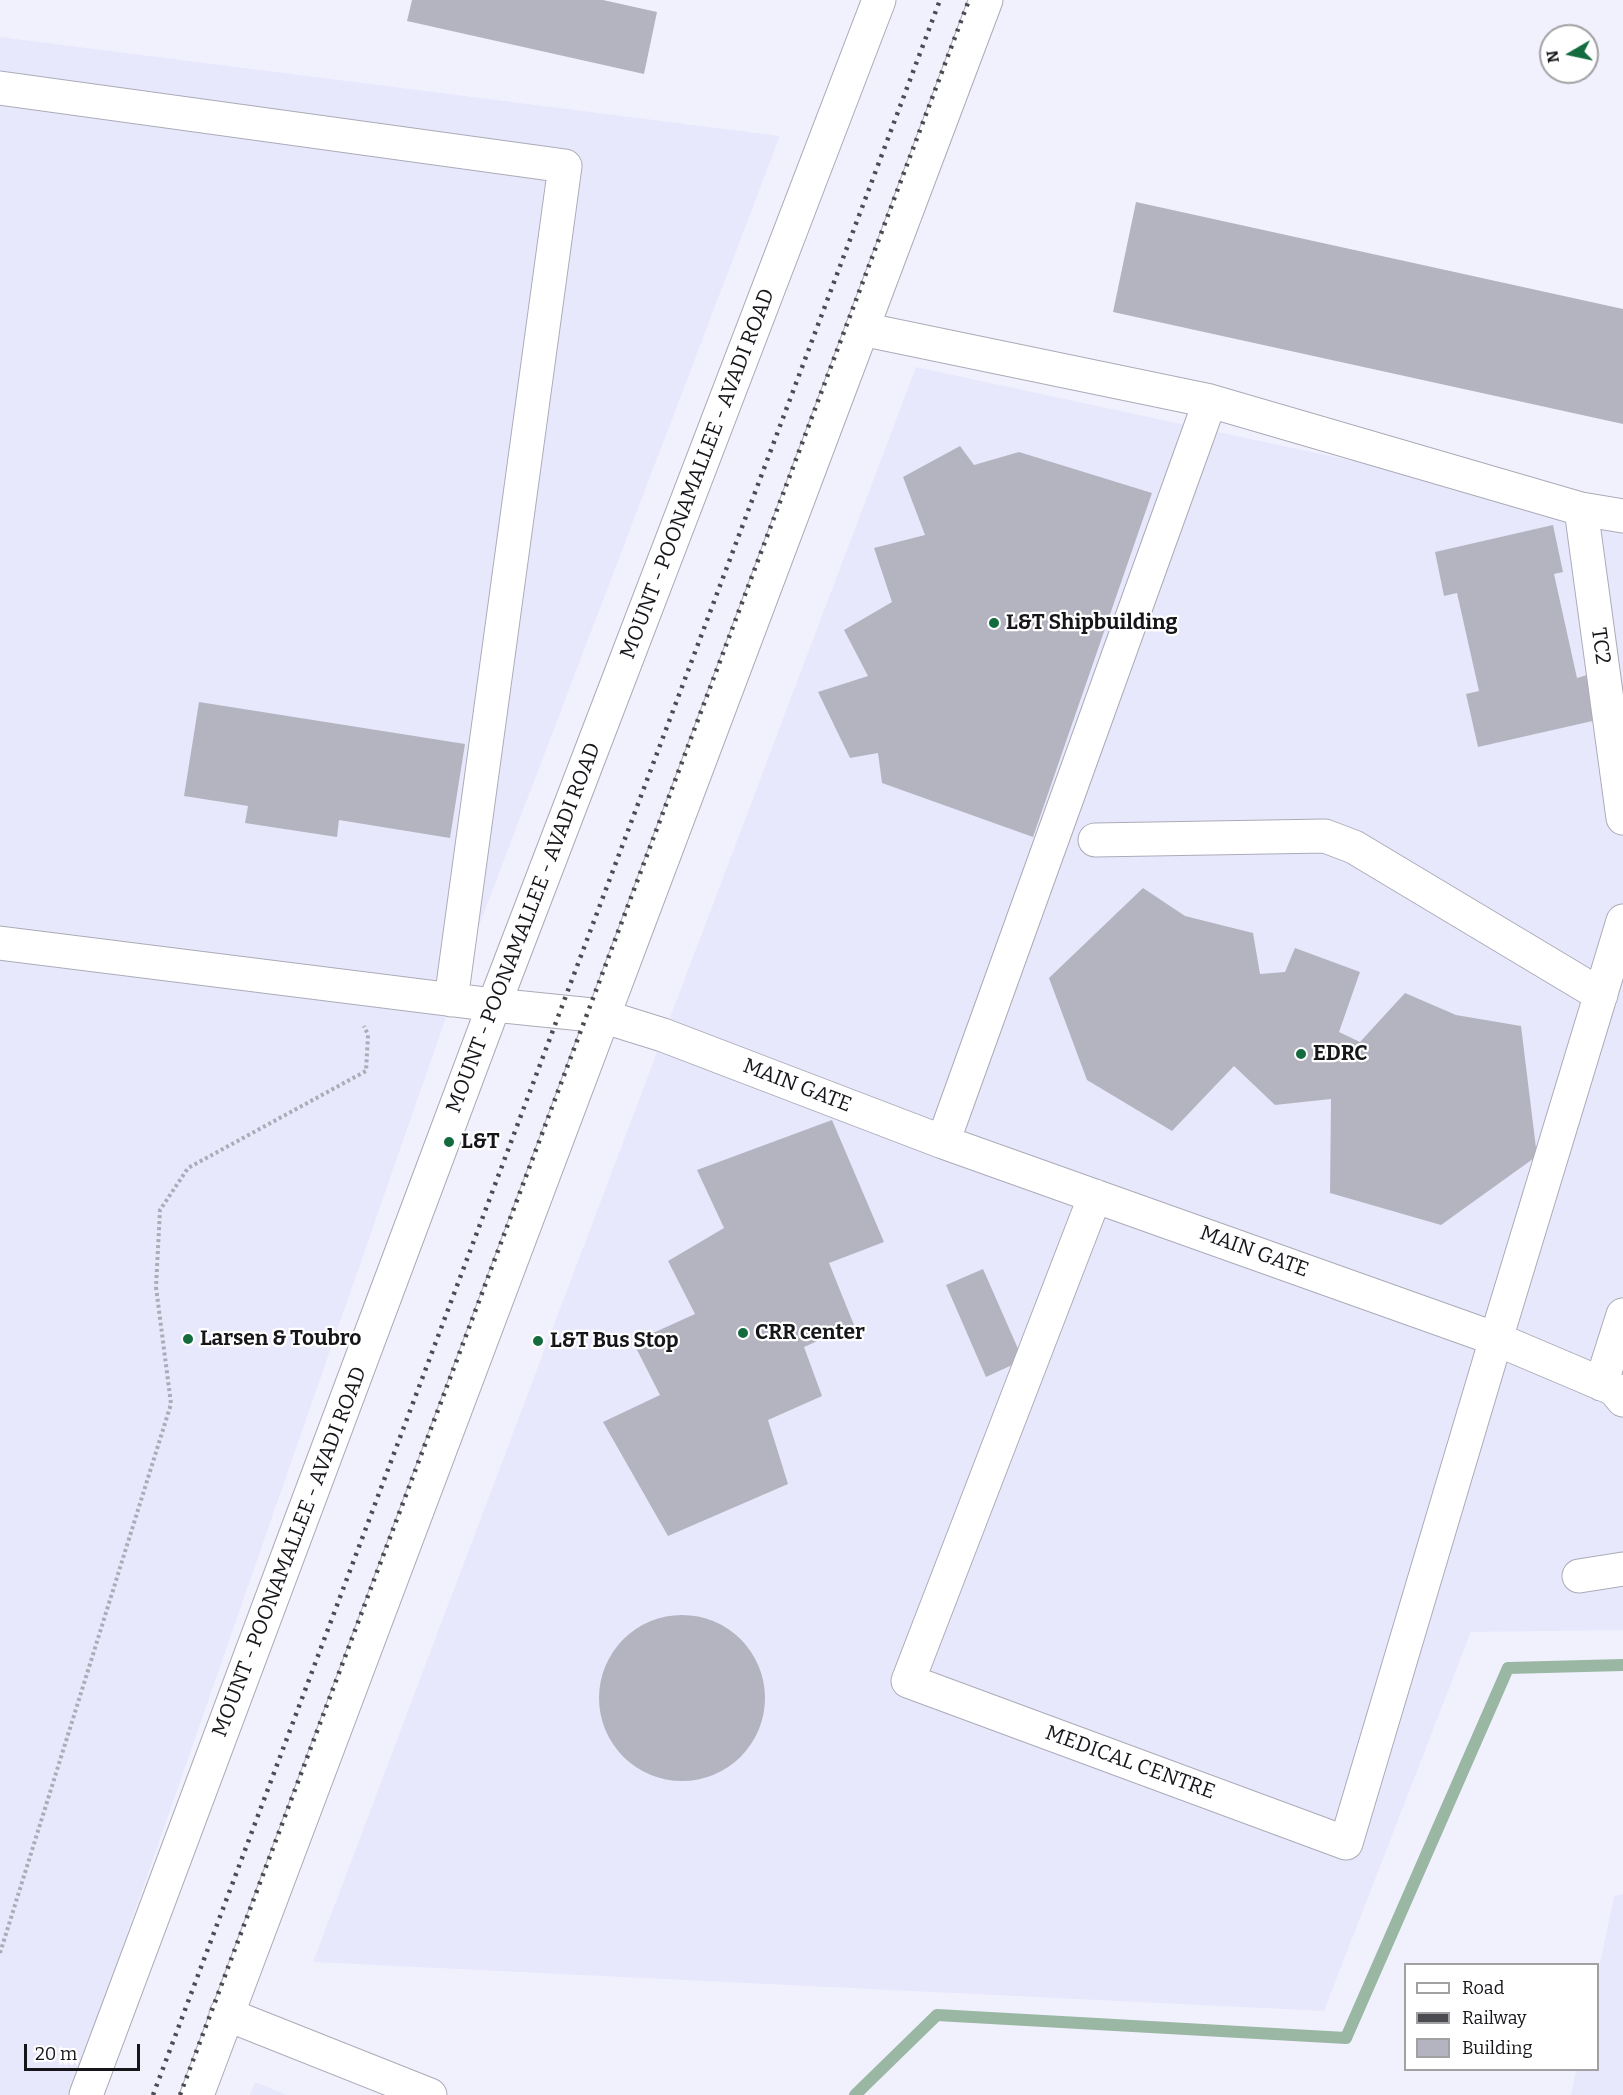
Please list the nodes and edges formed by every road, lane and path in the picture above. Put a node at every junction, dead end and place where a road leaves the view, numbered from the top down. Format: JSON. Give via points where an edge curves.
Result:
{"nodes":[{"id":1,"x":879,"y":0,"type":"edge"},
{"id":2,"x":986,"y":0,"type":"edge"},
{"id":3,"x":0,"y":88,"type":"edge"},
{"id":4,"x":862,"y":329,"type":"junction"},
{"id":5,"x":1210,"y":401,"type":"junction"},
{"id":6,"x":1581,"y":509,"type":"junction"},
{"id":7,"x":1623,"y":516,"type":"edge"},
{"id":8,"x":1623,"y":818,"type":"edge"},
{"id":9,"x":1095,"y":840,"type":"dead end"},
{"id":10,"x":1623,"y":921,"type":"edge"},
{"id":11,"x":0,"y":943,"type":"edge"},
{"id":12,"x":343,"y":986,"type":"junction"},
{"id":13,"x":1601,"y":995,"type":"junction"},
{"id":14,"x":451,"y":1000,"type":"junction"},
{"id":15,"x":494,"y":1005,"type":"junction"},
{"id":16,"x":602,"y":1016,"type":"junction"},
{"id":17,"x":943,"y":1142,"type":"junction"},
{"id":18,"x":1095,"y":1196,"type":"junction"},
{"id":19,"x":1623,"y":1315,"type":"edge"},
{"id":20,"x":1496,"y":1339,"type":"junction"},
{"id":21,"x":1612,"y":1392,"type":"edge"},
{"id":22,"x":1623,"y":1569,"type":"edge"},
{"id":23,"x":1579,"y":1576,"type":"dead end"},
{"id":24,"x":0,"y":1953,"type":"edge"},
{"id":25,"x":226,"y":2014,"type":"junction"},
{"id":26,"x":86,"y":2095,"type":"edge"},
{"id":27,"x":197,"y":2095,"type":"edge"},
{"id":28,"x":430,"y":2095,"type":"edge"}],
"edges":[{"from":1,"to":15,"type":"main road","name":"MOUNT - POONAMALLEE - AVADI ROAD"},
{"from":2,"to":4,"type":"main road"},
{"from":3,"to":14,"type":"main road","via":[[565,166]]},
{"from":4,"to":5,"type":"main road"},
{"from":4,"to":16,"type":"main road"},
{"from":5,"to":6,"type":"main road"},
{"from":5,"to":17,"type":"main road"},
{"from":6,"to":7,"type":"main road"},
{"from":6,"to":8,"type":"main road","name":"TC2"},
{"from":9,"to":13,"type":"main road","via":[[1325,836],[1354,847]]},
{"from":10,"to":13,"type":"main road"},
{"from":11,"to":12,"type":"main road","name":"MAIN GATE"},
{"from":12,"to":14,"type":"main road","name":"MAIN GATE"},
{"from":12,"to":24,"type":"path","via":[[368,1035],[366,1071],[188,1168],[160,1210],[156,1287],[171,1404]]},
{"from":13,"to":20,"type":"main road"},
{"from":14,"to":15,"type":"main road","name":"MAIN GATE"},
{"from":15,"to":16,"type":"main road","name":"MAIN GATE"},
{"from":15,"to":26,"type":"main road","name":"MOUNT - POONAMALLEE - AVADI ROAD"},
{"from":16,"to":17,"type":"main road","name":"MAIN GATE","via":[[663,1035]]},
{"from":16,"to":25,"type":"main road"},
{"from":17,"to":18,"type":"main road","name":"MAIN GATE"},
{"from":18,"to":20,"type":"main road","name":"MAIN GATE"},
{"from":18,"to":20,"type":"main road","name":"MEDICAL CENTRE","via":[[908,1681],[1346,1843]]},
{"from":19,"to":21,"type":"main road"},
{"from":20,"to":21,"type":"main road","name":"MAIN GATE"},
{"from":22,"to":23,"type":"main road"},
{"from":25,"to":27,"type":"main road"},
{"from":25,"to":28,"type":"main road"}]}
